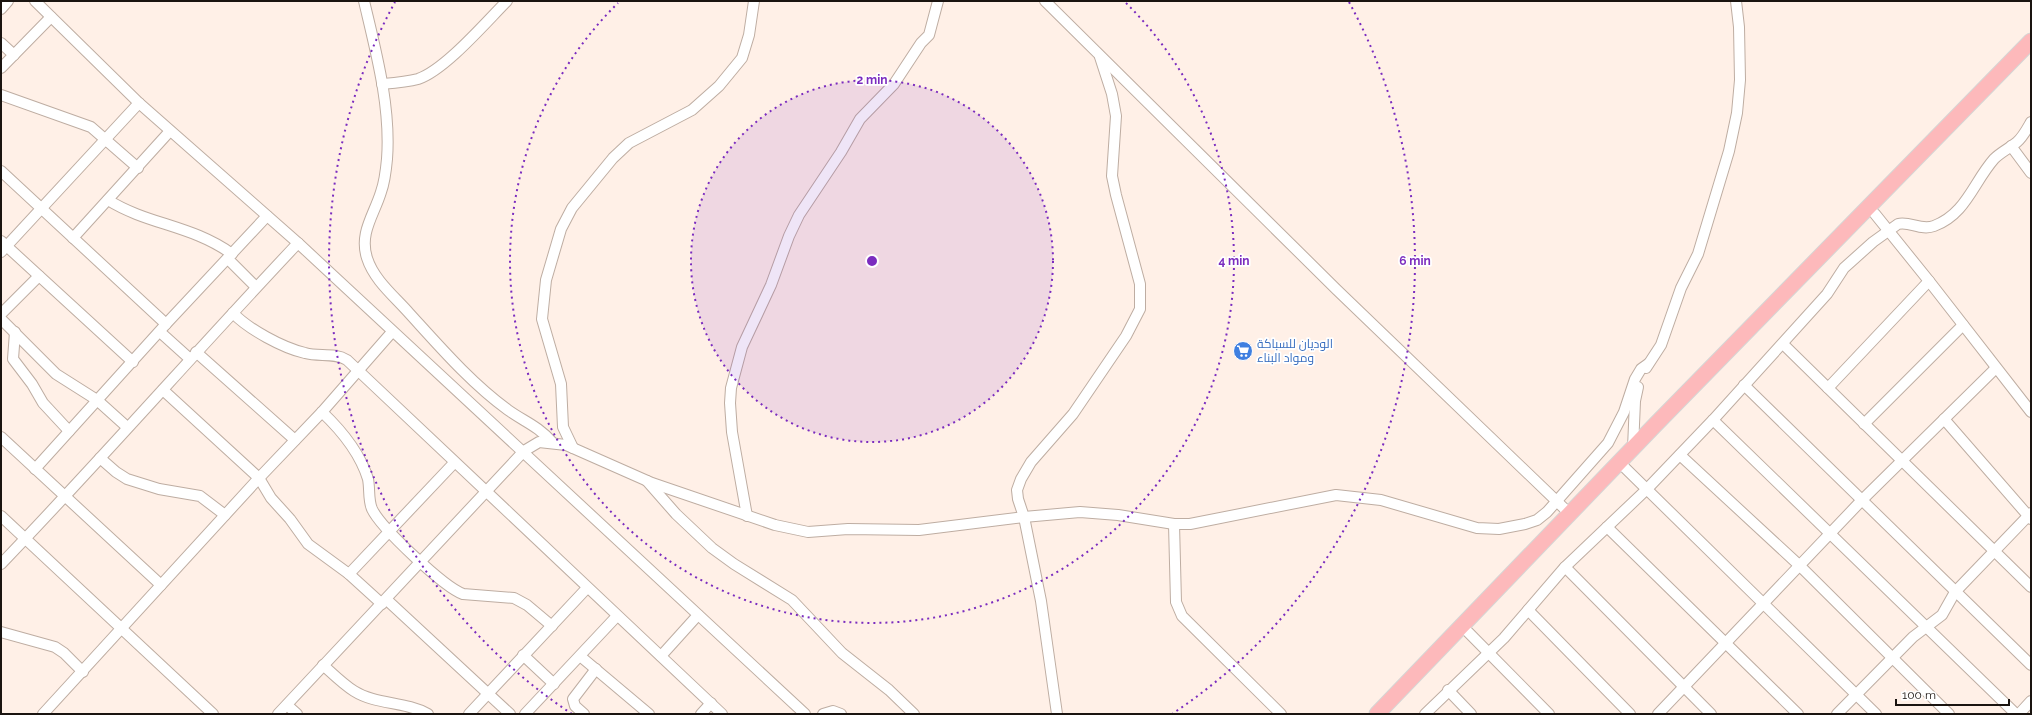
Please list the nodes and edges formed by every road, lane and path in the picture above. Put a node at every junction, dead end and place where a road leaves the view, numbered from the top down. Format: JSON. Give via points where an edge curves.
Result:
{"nodes":[{"id":1,"x":8,"y":1,"type":"edge"},
{"id":2,"x":35,"y":1,"type":"edge"},
{"id":3,"x":364,"y":1,"type":"edge"},
{"id":4,"x":506,"y":1,"type":"edge"},
{"id":5,"x":754,"y":1,"type":"edge"},
{"id":6,"x":938,"y":1,"type":"edge"},
{"id":7,"x":1045,"y":1,"type":"edge"},
{"id":8,"x":1736,"y":1,"type":"edge"},
{"id":9,"x":1,"y":9,"type":"edge"},
{"id":10,"x":51,"y":17,"type":"junction"},
{"id":11,"x":2031,"y":42,"type":"edge"},
{"id":12,"x":1,"y":43,"type":"edge"},
{"id":13,"x":14,"y":55,"type":"junction"},
{"id":14,"x":2031,"y":55,"type":"edge"},
{"id":15,"x":1100,"y":56,"type":"junction"},
{"id":16,"x":1,"y":68,"type":"edge"},
{"id":17,"x":382,"y":84,"type":"junction"},
{"id":18,"x":1,"y":95,"type":"edge"},
{"id":19,"x":139,"y":103,"type":"junction"},
{"id":20,"x":2031,"y":122,"type":"edge"},
{"id":21,"x":170,"y":131,"type":"junction"},
{"id":22,"x":105,"y":139,"type":"junction"},
{"id":23,"x":2011,"y":146,"type":"junction"},
{"id":24,"x":138,"y":168,"type":"junction"},
{"id":25,"x":1,"y":171,"type":"edge"},
{"id":26,"x":2031,"y":173,"type":"edge"},
{"id":27,"x":108,"y":200,"type":"junction"},
{"id":28,"x":40,"y":208,"type":"junction"},
{"id":29,"x":1875,"y":214,"type":"junction"},
{"id":30,"x":267,"y":216,"type":"junction"},
{"id":31,"x":1889,"y":230,"type":"junction"},
{"id":32,"x":73,"y":238,"type":"junction"},
{"id":33,"x":298,"y":243,"type":"junction"},
{"id":34,"x":3,"y":247,"type":"edge"},
{"id":35,"x":230,"y":257,"type":"junction"},
{"id":36,"x":38,"y":276,"type":"junction"},
{"id":37,"x":1930,"y":280,"type":"junction"},
{"id":38,"x":256,"y":287,"type":"junction"},
{"id":39,"x":232,"y":313,"type":"junction"},
{"id":40,"x":1,"y":314,"type":"edge"},
{"id":41,"x":1,"y":319,"type":"edge"},
{"id":42,"x":1963,"y":325,"type":"junction"},
{"id":43,"x":163,"y":328,"type":"junction"},
{"id":44,"x":15,"y":332,"type":"junction"},
{"id":45,"x":392,"y":332,"type":"junction"},
{"id":46,"x":1783,"y":344,"type":"junction"},
{"id":47,"x":193,"y":356,"type":"junction"},
{"id":48,"x":133,"y":362,"type":"junction"},
{"id":49,"x":1648,"y":364,"type":"junction"},
{"id":50,"x":1996,"y":368,"type":"junction"},
{"id":51,"x":358,"y":371,"type":"junction"},
{"id":52,"x":1744,"y":385,"type":"junction"},
{"id":53,"x":1828,"y":388,"type":"junction"},
{"id":54,"x":162,"y":390,"type":"junction"},
{"id":55,"x":97,"y":400,"type":"junction"},
{"id":56,"x":322,"y":412,"type":"junction"},
{"id":57,"x":2031,"y":412,"type":"edge"},
{"id":58,"x":1944,"y":419,"type":"junction"},
{"id":59,"x":1713,"y":420,"type":"junction"},
{"id":60,"x":1864,"y":424,"type":"junction"},
{"id":61,"x":127,"y":427,"type":"junction"},
{"id":62,"x":69,"y":431,"type":"junction"},
{"id":63,"x":1,"y":437,"type":"edge"},
{"id":64,"x":295,"y":440,"type":"junction"},
{"id":65,"x":552,"y":442,"type":"junction"},
{"id":66,"x":573,"y":448,"type":"junction"},
{"id":67,"x":1633,"y":448,"type":"junction"},
{"id":68,"x":524,"y":451,"type":"junction"},
{"id":69,"x":1680,"y":455,"type":"junction"},
{"id":70,"x":100,"y":458,"type":"junction"},
{"id":71,"x":1902,"y":461,"type":"junction"},
{"id":72,"x":454,"y":463,"type":"junction"},
{"id":73,"x":1623,"y":466,"type":"junction"},
{"id":74,"x":35,"y":469,"type":"junction"},
{"id":75,"x":259,"y":478,"type":"junction"},
{"id":76,"x":646,"y":480,"type":"junction"},
{"id":77,"x":1647,"y":489,"type":"junction"},
{"id":78,"x":486,"y":492,"type":"junction"},
{"id":79,"x":65,"y":497,"type":"junction"},
{"id":80,"x":1862,"y":500,"type":"junction"},
{"id":81,"x":1556,"y":501,"type":"junction"},
{"id":82,"x":1570,"y":514,"type":"junction"},
{"id":83,"x":225,"y":515,"type":"junction"},
{"id":84,"x":1,"y":516,"type":"edge"},
{"id":85,"x":747,"y":516,"type":"junction"},
{"id":86,"x":2030,"y":516,"type":"edge"},
{"id":87,"x":1024,"y":517,"type":"junction"},
{"id":88,"x":1174,"y":524,"type":"junction"},
{"id":89,"x":1607,"y":527,"type":"junction"},
{"id":90,"x":390,"y":532,"type":"junction"},
{"id":91,"x":1831,"y":534,"type":"junction"},
{"id":92,"x":25,"y":539,"type":"junction"},
{"id":93,"x":1995,"y":550,"type":"junction"},
{"id":94,"x":421,"y":562,"type":"junction"},
{"id":95,"x":1,"y":564,"type":"edge"},
{"id":96,"x":1800,"y":566,"type":"junction"},
{"id":97,"x":1565,"y":567,"type":"junction"},
{"id":98,"x":349,"y":574,"type":"junction"},
{"id":99,"x":161,"y":585,"type":"junction"},
{"id":100,"x":2031,"y":587,"type":"edge"},
{"id":101,"x":587,"y":588,"type":"junction"},
{"id":102,"x":1955,"y":592,"type":"junction"},
{"id":103,"x":385,"y":602,"type":"junction"},
{"id":104,"x":1762,"y":603,"type":"junction"},
{"id":105,"x":1528,"y":610,"type":"junction"},
{"id":106,"x":698,"y":615,"type":"junction"},
{"id":107,"x":617,"y":616,"type":"junction"},
{"id":108,"x":552,"y":626,"type":"junction"},
{"id":109,"x":1926,"y":627,"type":"junction"},
{"id":110,"x":121,"y":630,"type":"junction"},
{"id":111,"x":1,"y":632,"type":"edge"},
{"id":112,"x":1468,"y":632,"type":"junction"},
{"id":113,"x":1727,"y":644,"type":"junction"},
{"id":114,"x":1489,"y":652,"type":"junction"},
{"id":115,"x":523,"y":655,"type":"junction"},
{"id":116,"x":580,"y":656,"type":"junction"},
{"id":117,"x":661,"y":656,"type":"junction"},
{"id":118,"x":1893,"y":658,"type":"junction"},
{"id":119,"x":323,"y":665,"type":"junction"},
{"id":120,"x":2031,"y":665,"type":"edge"},
{"id":121,"x":596,"y":669,"type":"junction"},
{"id":122,"x":83,"y":672,"type":"junction"},
{"id":123,"x":554,"y":684,"type":"junction"},
{"id":124,"x":1684,"y":688,"type":"junction"},
{"id":125,"x":1448,"y":690,"type":"junction"},
{"id":126,"x":487,"y":694,"type":"junction"},
{"id":127,"x":1856,"y":694,"type":"junction"},
{"id":128,"x":2031,"y":701,"type":"edge"},
{"id":129,"x":710,"y":703,"type":"junction"},
{"id":130,"x":287,"y":705,"type":"junction"},
{"id":131,"x":43,"y":714,"type":"edge"},
{"id":132,"x":213,"y":714,"type":"edge"},
{"id":133,"x":278,"y":714,"type":"edge"},
{"id":134,"x":297,"y":714,"type":"edge"},
{"id":135,"x":428,"y":714,"type":"edge"},
{"id":136,"x":469,"y":714,"type":"edge"},
{"id":137,"x":510,"y":714,"type":"edge"},
{"id":138,"x":525,"y":714,"type":"edge"},
{"id":139,"x":584,"y":714,"type":"edge"},
{"id":140,"x":648,"y":714,"type":"edge"},
{"id":141,"x":701,"y":714,"type":"edge"},
{"id":142,"x":722,"y":714,"type":"edge"},
{"id":143,"x":805,"y":714,"type":"edge"},
{"id":144,"x":823,"y":714,"type":"edge"},
{"id":145,"x":841,"y":714,"type":"edge"},
{"id":146,"x":914,"y":714,"type":"edge"},
{"id":147,"x":1057,"y":714,"type":"edge"},
{"id":148,"x":1281,"y":714,"type":"edge"},
{"id":149,"x":1377,"y":714,"type":"edge"},
{"id":150,"x":1391,"y":714,"type":"edge"},
{"id":151,"x":1425,"y":714,"type":"edge"},
{"id":152,"x":1471,"y":714,"type":"edge"},
{"id":153,"x":1550,"y":714,"type":"edge"},
{"id":154,"x":1630,"y":714,"type":"edge"},
{"id":155,"x":1658,"y":714,"type":"edge"},
{"id":156,"x":1711,"y":714,"type":"edge"},
{"id":157,"x":1798,"y":714,"type":"edge"},
{"id":158,"x":1837,"y":714,"type":"edge"},
{"id":159,"x":1876,"y":714,"type":"edge"},
{"id":160,"x":1949,"y":714,"type":"edge"},
{"id":161,"x":2017,"y":714,"type":"edge"}],
"edges":[{"from":1,"to":9,"type":"street"},
{"from":2,"to":10,"type":"street"},
{"from":3,"to":17,"type":"street"},
{"from":4,"to":17,"type":"street","via":[[467,43],[428,74],[412,80]]},
{"from":5,"to":66,"type":"street","via":[[749,35],[742,58],[719,86],[692,110],[629,143],[613,158],[572,208],[561,229],[546,280],[542,319],[561,384],[563,427]]},
{"from":6,"to":85,"type":"street","via":[[929,35],[894,84],[860,119],[798,215],[771,286],[742,347],[731,388],[730,403],[732,432]]},
{"from":7,"to":15,"type":"street"},
{"from":8,"to":49,"type":"street","via":[[1740,80],[1737,113],[1729,151],[1698,254],[1679,293],[1661,345]]},
{"from":10,"to":13,"type":"street"},
{"from":10,"to":19,"type":"street"},
{"from":11,"to":67,"type":"highway"},
{"from":12,"to":13,"type":"street"},
{"from":13,"to":16,"type":"street"},
{"from":14,"to":29,"type":"highway"},
{"from":15,"to":81,"type":"street"},
{"from":15,"to":87,"type":"street","via":[[1116,116],[1112,176],[1140,284],[1140,309],[1126,336],[1073,414],[1024,471],[1017,490]]},
{"from":17,"to":65,"type":"street","via":[[387,127],[387,158],[381,192],[366,230],[364,241],[367,259],[381,282],[452,360],[508,410],[540,429]]},
{"from":18,"to":22,"type":"street","via":[[90,127]]},
{"from":19,"to":21,"type":"street"},
{"from":19,"to":22,"type":"street"},
{"from":20,"to":23,"type":"street","via":[[2022,137]]},
{"from":21,"to":24,"type":"street"},
{"from":21,"to":30,"type":"street"},
{"from":22,"to":24,"type":"street"},
{"from":22,"to":28,"type":"street"},
{"from":23,"to":26,"type":"street"},
{"from":23,"to":31,"type":"street","via":[[1995,158],[1949,220],[1928,228],[1903,223]]},
{"from":24,"to":27,"type":"street"},
{"from":25,"to":28,"type":"street"},
{"from":27,"to":32,"type":"street"},
{"from":27,"to":35,"type":"street","via":[[129,212],[206,238]]},
{"from":28,"to":32,"type":"street"},
{"from":28,"to":34,"type":"street"},
{"from":29,"to":31,"type":"street"},
{"from":29,"to":73,"type":"highway"},
{"from":30,"to":33,"type":"street"},
{"from":30,"to":35,"type":"street"},
{"from":31,"to":37,"type":"street"},
{"from":31,"to":46,"type":"street","via":[[1844,268],[1827,294]]},
{"from":32,"to":43,"type":"street"},
{"from":33,"to":38,"type":"street"},
{"from":33,"to":45,"type":"street"},
{"from":34,"to":36,"type":"street"},
{"from":35,"to":38,"type":"street"},
{"from":35,"to":43,"type":"street"},
{"from":36,"to":40,"type":"street"},
{"from":36,"to":48,"type":"street"},
{"from":37,"to":42,"type":"street"},
{"from":37,"to":53,"type":"street"},
{"from":38,"to":39,"type":"street"},
{"from":39,"to":47,"type":"street"},
{"from":39,"to":51,"type":"street","via":[[246,326],[297,351],[315,355],[335,355],[347,360]]},
{"from":41,"to":44,"type":"street"},
{"from":42,"to":50,"type":"street"},
{"from":42,"to":60,"type":"street"},
{"from":43,"to":47,"type":"street"},
{"from":43,"to":48,"type":"street"},
{"from":44,"to":55,"type":"street","via":[[56,374]]},
{"from":44,"to":62,"type":"street","via":[[13,359],[43,403]]},
{"from":45,"to":51,"type":"street"},
{"from":45,"to":68,"type":"street"},
{"from":46,"to":52,"type":"street"},
{"from":46,"to":53,"type":"street"},
{"from":47,"to":54,"type":"street"},
{"from":47,"to":64,"type":"street"},
{"from":48,"to":55,"type":"street"},
{"from":49,"to":67,"type":"street","via":[[1635,401]]},
{"from":49,"to":81,"type":"street","via":[[1641,369],[1635,379],[1624,412],[1608,443]]},
{"from":50,"to":57,"type":"street"},
{"from":50,"to":58,"type":"street"},
{"from":51,"to":56,"type":"street"},
{"from":51,"to":72,"type":"street"},
{"from":52,"to":59,"type":"street"},
{"from":52,"to":80,"type":"street"},
{"from":53,"to":60,"type":"street"},
{"from":54,"to":61,"type":"street"},
{"from":54,"to":75,"type":"street"},
{"from":55,"to":61,"type":"street"},
{"from":55,"to":62,"type":"street"},
{"from":56,"to":64,"type":"street"},
{"from":56,"to":90,"type":"street","via":[[339,428],[362,466],[370,488],[371,508]]},
{"from":58,"to":71,"type":"street"},
{"from":58,"to":86,"type":"street"},
{"from":59,"to":69,"type":"street"},
{"from":59,"to":91,"type":"street"},
{"from":60,"to":71,"type":"street"},
{"from":61,"to":70,"type":"street"},
{"from":62,"to":74,"type":"street"},
{"from":63,"to":74,"type":"street"},
{"from":64,"to":75,"type":"street"},
{"from":65,"to":66,"type":"street"},
{"from":65,"to":68,"type":"street","via":[[535,444]]},
{"from":66,"to":76,"type":"street"},
{"from":67,"to":73,"type":"highway"},
{"from":68,"to":78,"type":"street"},
{"from":68,"to":106,"type":"street"},
{"from":69,"to":77,"type":"street"},
{"from":69,"to":96,"type":"street"},
{"from":70,"to":79,"type":"street"},
{"from":70,"to":83,"type":"street","via":[[127,479],[159,489],[200,496]]},
{"from":71,"to":80,"type":"street"},
{"from":71,"to":93,"type":"street"},
{"from":72,"to":78,"type":"street"},
{"from":72,"to":90,"type":"street"},
{"from":73,"to":77,"type":"street"},
{"from":73,"to":82,"type":"highway"},
{"from":73,"to":112,"type":"highway"},
{"from":74,"to":79,"type":"street"},
{"from":75,"to":83,"type":"street"},
{"from":75,"to":98,"type":"street","via":[[271,498],[308,544]]},
{"from":76,"to":85,"type":"street"},
{"from":76,"to":146,"type":"street","via":[[676,514],[712,548],[792,600],[842,654],[889,690]]},
{"from":77,"to":89,"type":"street"},
{"from":77,"to":104,"type":"street"},
{"from":78,"to":94,"type":"street"},
{"from":78,"to":101,"type":"street"},
{"from":79,"to":92,"type":"street"},
{"from":79,"to":99,"type":"street"},
{"from":80,"to":91,"type":"street"},
{"from":80,"to":102,"type":"street"},
{"from":81,"to":82,"type":"street"},
{"from":81,"to":88,"type":"street","via":[[1537,520],[1499,529],[1477,528],[1381,500],[1336,495],[1203,522]]},
{"from":82,"to":149,"type":"highway"},
{"from":83,"to":99,"type":"street"},
{"from":84,"to":92,"type":"street"},
{"from":85,"to":87,"type":"street","via":[[808,532],[848,529],[919,530]]},
{"from":86,"to":93,"type":"street"},
{"from":87,"to":88,"type":"street","via":[[1080,512]]},
{"from":87,"to":147,"type":"street","via":[[1041,601]]},
{"from":88,"to":148,"type":"street","via":[[1178,610]]},
{"from":89,"to":97,"type":"street"},
{"from":89,"to":113,"type":"street"},
{"from":90,"to":94,"type":"street"},
{"from":90,"to":98,"type":"street"},
{"from":91,"to":96,"type":"street"},
{"from":91,"to":109,"type":"street"},
{"from":92,"to":95,"type":"street"},
{"from":92,"to":110,"type":"street"},
{"from":93,"to":100,"type":"street"},
{"from":93,"to":102,"type":"street"},
{"from":94,"to":103,"type":"street"},
{"from":94,"to":108,"type":"street","via":[[456,591],[463,594],[514,598],[528,605]]},
{"from":96,"to":104,"type":"street"},
{"from":96,"to":118,"type":"street"},
{"from":97,"to":105,"type":"street"},
{"from":97,"to":124,"type":"street"},
{"from":98,"to":103,"type":"street"},
{"from":99,"to":110,"type":"street"},
{"from":101,"to":107,"type":"street"},
{"from":101,"to":108,"type":"street"},
{"from":102,"to":109,"type":"street","via":[[1942,615]]},
{"from":102,"to":120,"type":"street"},
{"from":103,"to":119,"type":"street"},
{"from":103,"to":126,"type":"street"},
{"from":104,"to":113,"type":"street"},
{"from":104,"to":127,"type":"street"},
{"from":105,"to":114,"type":"street"},
{"from":105,"to":154,"type":"street"},
{"from":106,"to":117,"type":"street"},
{"from":106,"to":143,"type":"street"},
{"from":107,"to":116,"type":"street"},
{"from":107,"to":117,"type":"street"},
{"from":108,"to":115,"type":"street"},
{"from":109,"to":118,"type":"street","via":[[1912,637]]},
{"from":109,"to":161,"type":"street"},
{"from":110,"to":122,"type":"street"},
{"from":110,"to":132,"type":"street"},
{"from":111,"to":122,"type":"street","via":[[55,647]]},
{"from":112,"to":114,"type":"street"},
{"from":112,"to":150,"type":"highway"},
{"from":113,"to":124,"type":"street"},
{"from":113,"to":157,"type":"street"},
{"from":114,"to":125,"type":"street"},
{"from":114,"to":153,"type":"street"},
{"from":115,"to":123,"type":"street"},
{"from":115,"to":126,"type":"street"},
{"from":116,"to":121,"type":"street"},
{"from":116,"to":123,"type":"street"},
{"from":117,"to":129,"type":"street"},
{"from":118,"to":127,"type":"street"},
{"from":118,"to":160,"type":"street"},
{"from":119,"to":130,"type":"street"},
{"from":119,"to":135,"type":"street","via":[[354,692],[374,699],[409,705]]},
{"from":121,"to":139,"type":"street","via":[[573,699],[575,706]]},
{"from":121,"to":140,"type":"street"},
{"from":122,"to":131,"type":"street"},
{"from":123,"to":138,"type":"street"},
{"from":124,"to":155,"type":"street"},
{"from":124,"to":156,"type":"street"},
{"from":125,"to":151,"type":"street"},
{"from":125,"to":152,"type":"street"},
{"from":126,"to":136,"type":"street"},
{"from":126,"to":137,"type":"street"},
{"from":127,"to":158,"type":"street"},
{"from":127,"to":159,"type":"street"},
{"from":128,"to":161,"type":"street"},
{"from":129,"to":141,"type":"street"},
{"from":129,"to":142,"type":"street"},
{"from":130,"to":133,"type":"street"},
{"from":130,"to":134,"type":"street"},
{"from":144,"to":145,"type":"street","via":[[833,711]]}]}
